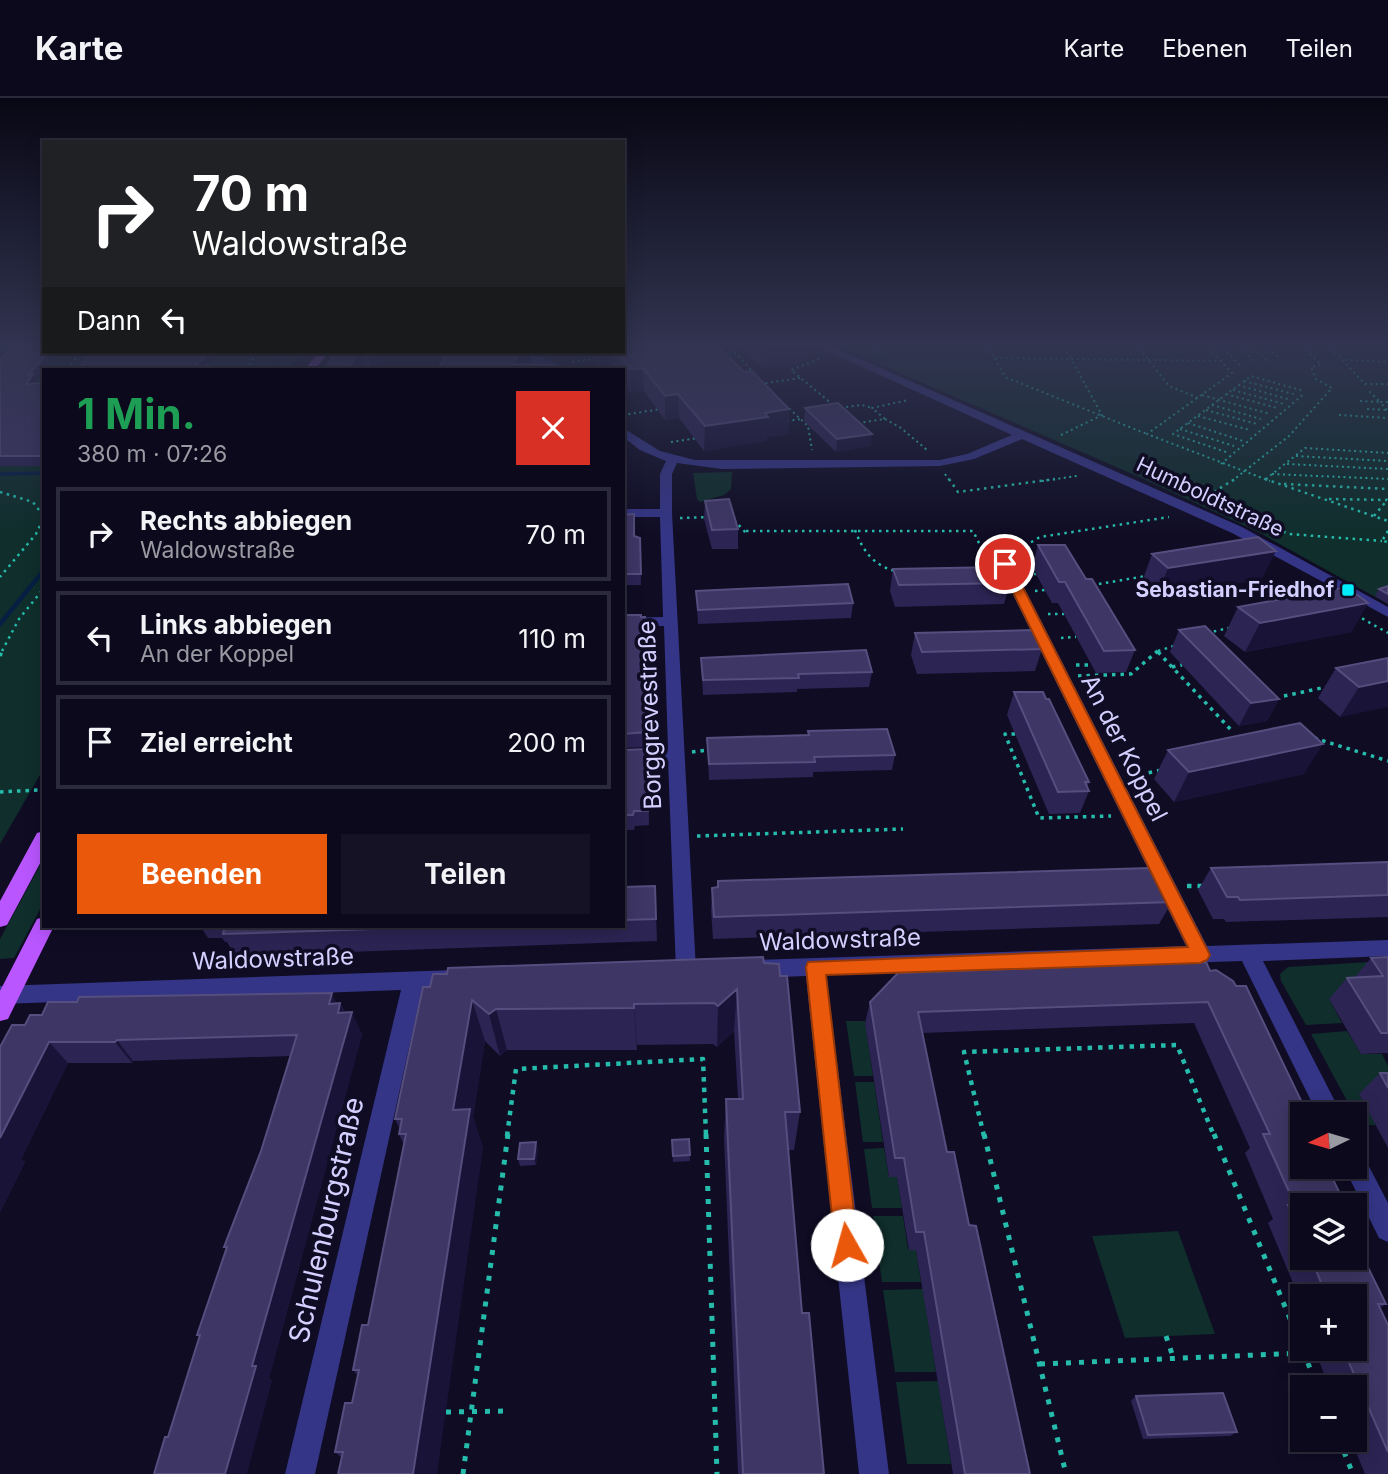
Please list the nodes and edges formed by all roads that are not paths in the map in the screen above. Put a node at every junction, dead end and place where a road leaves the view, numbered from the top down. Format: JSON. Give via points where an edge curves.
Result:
{"nodes":[{"id":1,"x":964,"y":408,"type":"edge"},
{"id":2,"x":625,"y":433,"type":"edge"},
{"id":3,"x":1023,"y":434,"type":"junction"},
{"id":4,"x":673,"y":459,"type":"junction"},
{"id":5,"x":625,"y":513,"type":"edge"},
{"id":6,"x":672,"y":516,"type":"junction"},
{"id":7,"x":1010,"y":561,"type":"road end"},
{"id":8,"x":1388,"y":613,"type":"edge"},
{"id":9,"x":671,"y":621,"type":"junction"},
{"id":10,"x":625,"y":622,"type":"edge"},
{"id":11,"x":683,"y":753,"type":"junction"},
{"id":12,"x":625,"y":756,"type":"edge"},
{"id":13,"x":42,"y":842,"type":"edge"},
{"id":14,"x":0,"y":919,"type":"edge"},
{"id":15,"x":42,"y":928,"type":"edge"},
{"id":16,"x":1388,"y":948,"type":"edge"},
{"id":17,"x":1249,"y":954,"type":"junction"},
{"id":18,"x":1200,"y":955,"type":"junction"},
{"id":19,"x":815,"y":967,"type":"junction"},
{"id":20,"x":730,"y":970,"type":"edge"},
{"id":21,"x":687,"y":971,"type":"edge"},
{"id":22,"x":470,"y":978,"type":"edge"},
{"id":23,"x":414,"y":980,"type":"junction"},
{"id":24,"x":3,"y":1000,"type":"edge"},
{"id":25,"x":1323,"y":1102,"type":"edge"},
{"id":26,"x":1363,"y":1180,"type":"edge"},
{"id":27,"x":1388,"y":1229,"type":"edge"},
{"id":28,"x":300,"y":1474,"type":"edge"},
{"id":29,"x":874,"y":1474,"type":"edge"}],
"edges":[{"from":1,"to":3,"type":"street","name":"Humboldtstraße"},
{"from":2,"to":4,"type":"street","via":[[646,450]]},
{"from":3,"to":4,"type":"street","via":[[970,457],[940,463],[714,465]]},
{"from":3,"to":8,"type":"street","name":"Humboldtstraße","via":[[1237,530]]},
{"from":4,"to":6,"type":"street","name":"Borggrevestraße","via":[[666,474]]},
{"from":5,"to":6,"type":"street"},
{"from":6,"to":9,"type":"street","name":"Borggrevestraße"},
{"from":7,"to":18,"type":"street","name":"An der Koppel"},
{"from":9,"to":10,"type":"street"},
{"from":9,"to":11,"type":"street","name":"Borggrevestraße"},
{"from":11,"to":12,"type":"street"},
{"from":11,"to":21,"type":"street","name":"Borggrevestraße"},
{"from":13,"to":14,"type":"main road"},
{"from":15,"to":24,"type":"main road"},
{"from":16,"to":17,"type":"street","name":"Waldowstraße"},
{"from":17,"to":18,"type":"street","name":"Waldowstraße"},
{"from":17,"to":25,"type":"street"},
{"from":18,"to":19,"type":"street","name":"Waldowstraße"},
{"from":19,"to":20,"type":"street","name":"Waldowstraße"},
{"from":19,"to":29,"type":"street"},
{"from":22,"to":23,"type":"street","name":"Waldowstraße"},
{"from":23,"to":24,"type":"street","name":"Waldowstraße"},
{"from":23,"to":28,"type":"street","name":"Schulenburgstraße"},
{"from":26,"to":27,"type":"street"}]}
